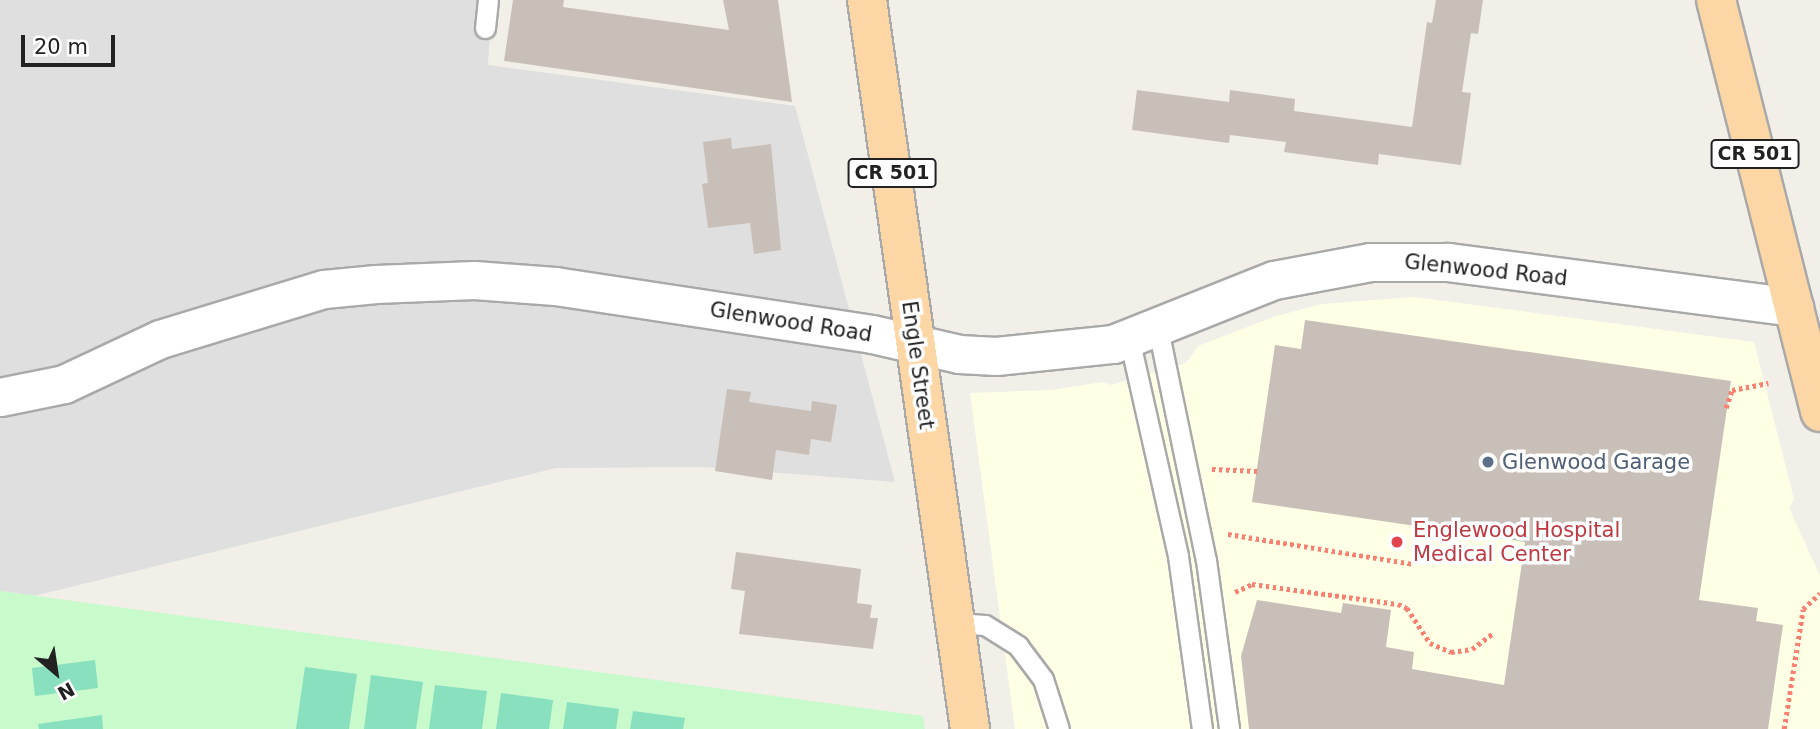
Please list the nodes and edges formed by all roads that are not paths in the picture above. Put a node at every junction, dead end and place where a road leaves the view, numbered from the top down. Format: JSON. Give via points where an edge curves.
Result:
{"nodes":[{"id":1,"x":488,"y":0,"type":"edge"},
{"id":2,"x":867,"y":0,"type":"edge"},
{"id":3,"x":1716,"y":0,"type":"edge"},
{"id":4,"x":485,"y":28,"type":"dead end"},
{"id":5,"x":1794,"y":307,"type":"junction"},
{"id":6,"x":1143,"y":333,"type":"junction"},
{"id":7,"x":915,"y":345,"type":"junction"},
{"id":8,"x":0,"y":397,"type":"edge"},
{"id":9,"x":1820,"y":412,"type":"edge"},
{"id":10,"x":955,"y":623,"type":"junction"},
{"id":11,"x":970,"y":729,"type":"edge"},
{"id":12,"x":1059,"y":729,"type":"edge"},
{"id":13,"x":1202,"y":729,"type":"edge"},
{"id":14,"x":1230,"y":729,"type":"edge"}],
"edges":[{"from":1,"to":4,"type":"lane"},
{"from":2,"to":7,"type":"main road","name":"Engle Street","number":"CR 501"},
{"from":3,"to":5,"type":"main road","number":"CR 501"},
{"from":5,"to":6,"type":"street","name":"Glenwood Road","via":[[1448,262],[1389,261],[1331,266],[1274,279]]},
{"from":5,"to":9,"type":"main road","number":"CR 501"},
{"from":6,"to":7,"type":"street","name":"Glenwood Road","via":[[1079,351],[1020,355],[959,354]]},
{"from":6,"to":13,"type":"lane"},
{"from":6,"to":14,"type":"lane","via":[[1206,560]]},
{"from":7,"to":8,"type":"street","name":"Glenwood Road","via":[[872,334],[555,286],[474,280],[376,284],[324,289],[185,331],[64,384]]},
{"from":7,"to":10,"type":"main road","name":"Engle Street","number":"CR 501"},
{"from":10,"to":11,"type":"main road","name":"Engle Street","number":"CR 501"},
{"from":10,"to":12,"type":"lane","via":[[985,625],[1018,646],[1043,679]]}]}
